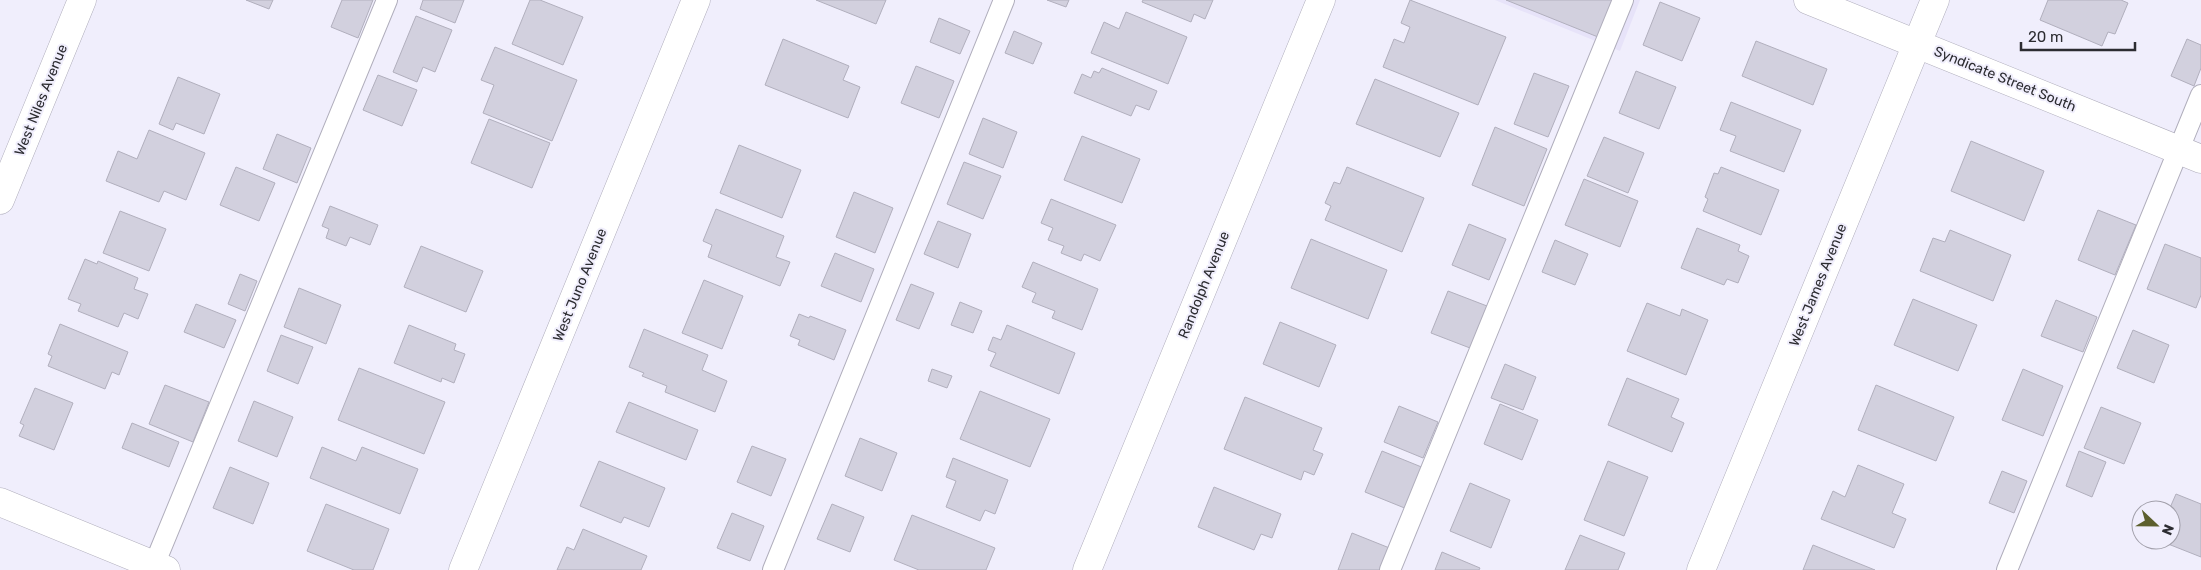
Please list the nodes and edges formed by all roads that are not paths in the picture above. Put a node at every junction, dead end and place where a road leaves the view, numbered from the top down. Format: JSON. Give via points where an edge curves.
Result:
{"nodes":[{"id":1,"x":82,"y":0,"type":"edge"},
{"id":2,"x":387,"y":0,"type":"edge"},
{"id":3,"x":696,"y":0,"type":"edge"},
{"id":4,"x":1004,"y":0,"type":"edge"},
{"id":5,"x":1321,"y":0,"type":"edge"},
{"id":6,"x":1623,"y":0,"type":"edge"},
{"id":7,"x":1808,"y":0,"type":"edge"},
{"id":8,"x":1935,"y":0,"type":"edge"},
{"id":9,"x":1917,"y":44,"type":"junction"},
{"id":10,"x":2201,"y":95,"type":"edge"},
{"id":11,"x":2190,"y":154,"type":"edge"},
{"id":12,"x":0,"y":200,"type":"edge"},
{"id":13,"x":0,"y":502,"type":"edge"},
{"id":14,"x":158,"y":568,"type":"edge"},
{"id":15,"x":463,"y":570,"type":"edge"},
{"id":16,"x":773,"y":570,"type":"edge"},
{"id":17,"x":1087,"y":570,"type":"edge"},
{"id":18,"x":1390,"y":570,"type":"edge"},
{"id":19,"x":1701,"y":570,"type":"edge"},
{"id":20,"x":2006,"y":570,"type":"edge"}],
"edges":[{"from":1,"to":12,"type":"street","name":"West Niles Avenue"},
{"from":2,"to":14,"type":"lane"},
{"from":3,"to":15,"type":"street","name":"West Juno Avenue"},
{"from":4,"to":16,"type":"lane"},
{"from":5,"to":17,"type":"street","name":"Randolph Avenue"},
{"from":6,"to":18,"type":"lane"},
{"from":7,"to":9,"type":"street","name":"Syndicate Street South"},
{"from":8,"to":9,"type":"street","name":"West James Avenue"},
{"from":9,"to":11,"type":"street","name":"Syndicate Street South"},
{"from":9,"to":19,"type":"street","name":"West James Avenue"},
{"from":10,"to":11,"type":"lane"},
{"from":11,"to":20,"type":"lane"},
{"from":13,"to":14,"type":"street"}]}
